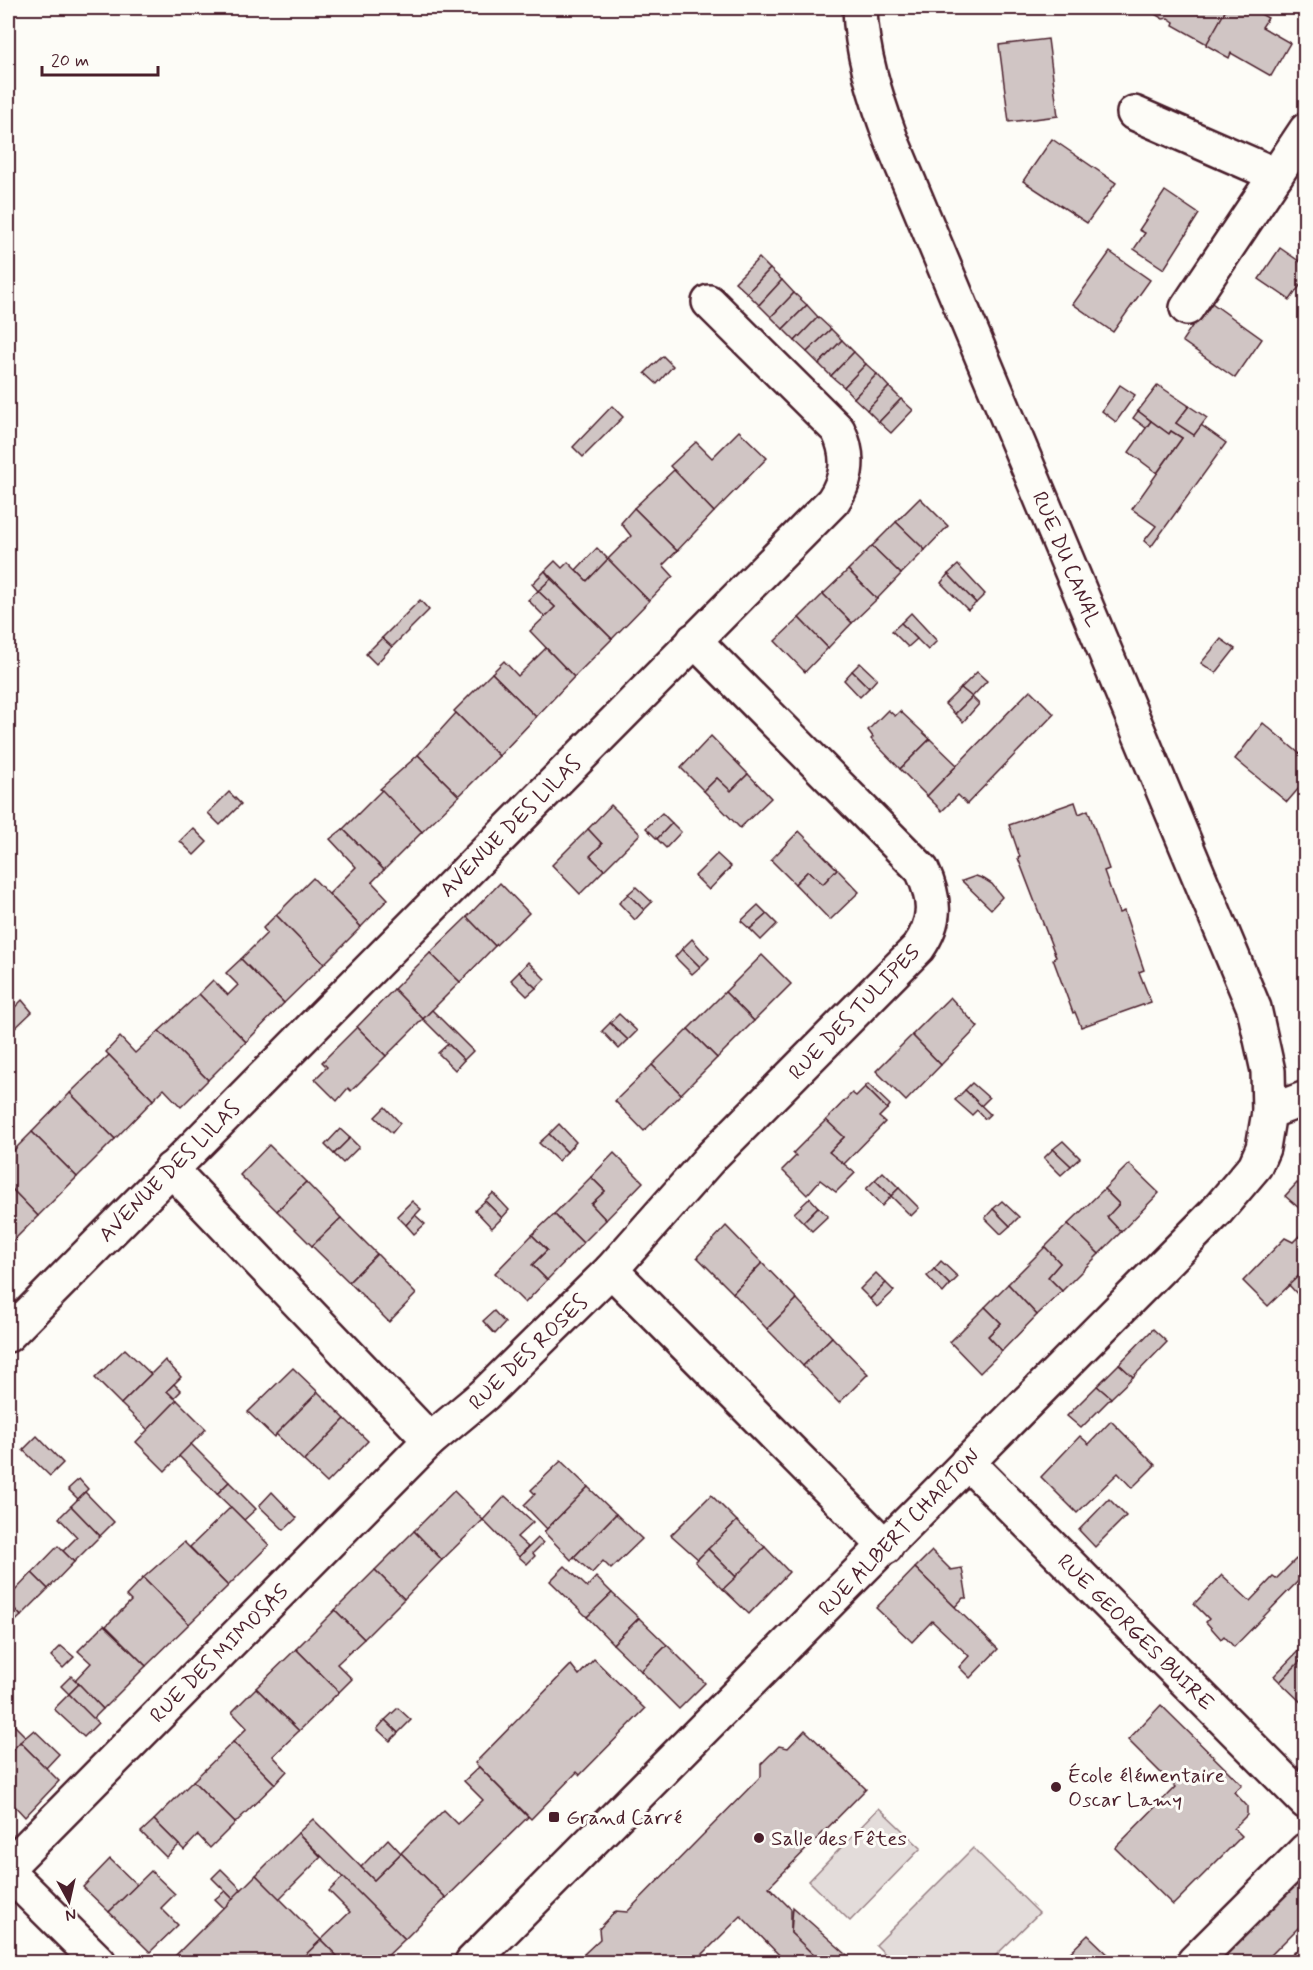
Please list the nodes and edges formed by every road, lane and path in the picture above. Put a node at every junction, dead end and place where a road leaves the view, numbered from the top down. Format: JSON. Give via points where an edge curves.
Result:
{"nodes":[{"id":1,"x":860,"y":8,"type":"edge"},
{"id":2,"x":1134,"y":113,"type":"dead end"},
{"id":3,"x":1305,"y":130,"type":"edge"},
{"id":4,"x":1276,"y":175,"type":"junction"},
{"id":5,"x":709,"y":302,"type":"dead end"},
{"id":6,"x":1187,"y":308,"type":"dead end"},
{"id":7,"x":694,"y":640,"type":"junction"},
{"id":8,"x":1305,"y":1098,"type":"edge"},
{"id":9,"x":1269,"y":1112,"type":"junction"},
{"id":10,"x":171,"y":1168,"type":"junction"},
{"id":11,"x":611,"y":1270,"type":"junction"},
{"id":12,"x":8,"y":1335,"type":"edge"},
{"id":13,"x":430,"y":1440,"type":"junction"},
{"id":14,"x":967,"y":1462,"type":"junction"},
{"id":15,"x":886,"y":1547,"type":"junction"},
{"id":16,"x":1304,"y":1798,"type":"edge"},
{"id":17,"x":1305,"y":1850,"type":"edge"},
{"id":18,"x":8,"y":1867,"type":"edge"},
{"id":19,"x":8,"y":1872,"type":"edge"},
{"id":20,"x":99,"y":1962,"type":"edge"},
{"id":21,"x":472,"y":1962,"type":"edge"},
{"id":22,"x":1194,"y":1962,"type":"edge"}],
"edges":[{"from":1,"to":9,"type":"street","name":"RUE DU CANAL","via":[[875,89],[891,139],[1254,1008],[1268,1071]]},
{"from":2,"to":4,"type":"street"},
{"from":3,"to":4,"type":"street"},
{"from":4,"to":6,"type":"street"},
{"from":5,"to":7,"type":"street","name":"AVENUE DES LILAS","via":[[837,430],[844,442],[846,473],[833,501]]},
{"from":7,"to":10,"type":"street","name":"AVENUE DES LILAS"},
{"from":7,"to":11,"type":"street","name":"RUE DES TULIPES","via":[[922,870],[932,901],[932,919],[918,948],[712,1156]]},
{"from":8,"to":9,"type":"street"},
{"from":9,"to":14,"type":"street","name":"RUE ALBERT CHARTON","via":[[1263,1148],[1255,1166],[1216,1212]]},
{"from":10,"to":12,"type":"street","name":"AVENUE DES LILAS"},
{"from":10,"to":13,"type":"street"},
{"from":11,"to":13,"type":"street","name":"RUE DES ROSES","via":[[484,1395]]},
{"from":11,"to":15,"type":"street"},
{"from":13,"to":18,"type":"street","name":"RUE DES MIMOSAS"},
{"from":14,"to":15,"type":"street","name":"RUE ALBERT CHARTON"},
{"from":14,"to":16,"type":"street","name":"RUE GEORGES BUIRE"},
{"from":15,"to":21,"type":"street","name":"RUE ALBERT CHARTON"},
{"from":17,"to":22,"type":"street"},
{"from":19,"to":20,"type":"street"}]}
